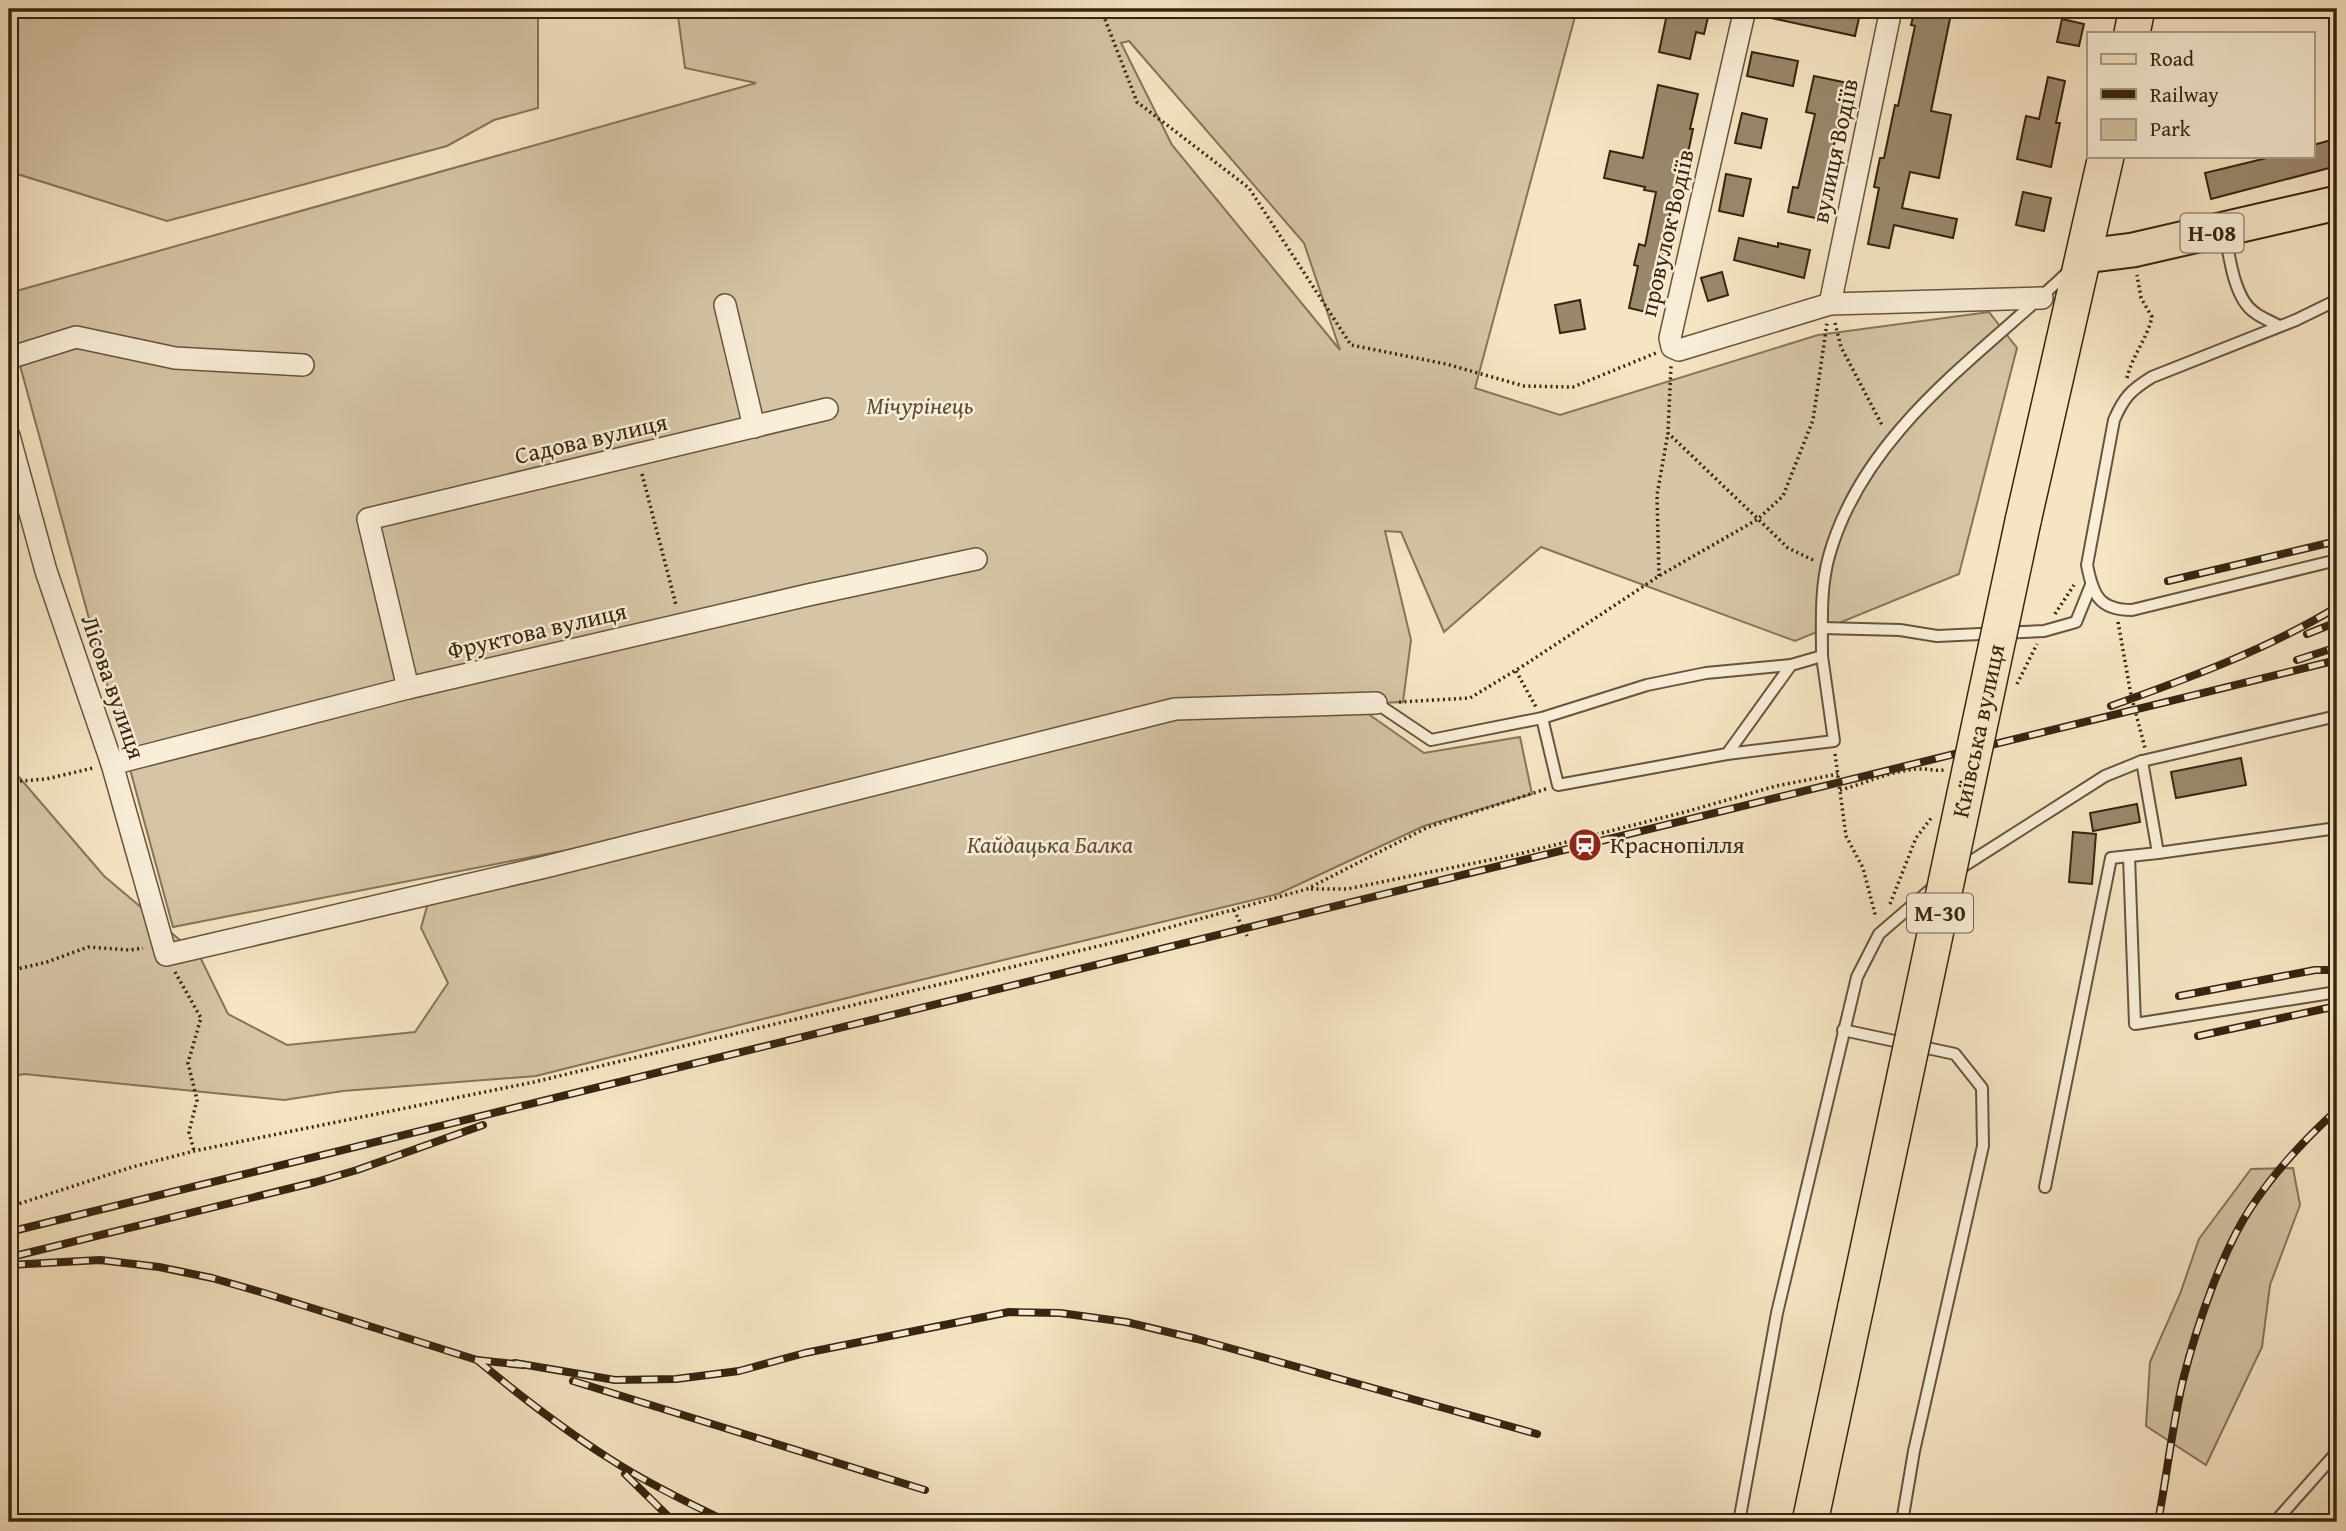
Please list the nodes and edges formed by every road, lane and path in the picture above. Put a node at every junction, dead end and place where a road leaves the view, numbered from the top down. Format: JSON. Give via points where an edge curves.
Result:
{"nodes":[{"id":1,"x":869,"y":9,"type":"edge"},
{"id":2,"x":883,"y":9,"type":"edge"},
{"id":3,"x":1101,"y":9,"type":"edge"},
{"id":4,"x":1745,"y":9,"type":"edge"},
{"id":5,"x":1891,"y":9,"type":"edge"},
{"id":6,"x":2137,"y":9,"type":"edge"},
{"id":7,"x":2132,"y":32,"type":"edge"},
{"id":8,"x":2106,"y":158,"type":"edge"},
{"id":9,"x":2337,"y":203,"type":"edge"},
{"id":10,"x":2224,"y":230,"type":"junction"},
{"id":11,"x":2133,"y":250,"type":"junction"},
{"id":12,"x":2085,"y":256,"type":"junction"},
{"id":13,"x":2042,"y":298,"type":"junction"},
{"id":14,"x":2337,"y":300,"type":"edge"},
{"id":15,"x":1830,"y":304,"type":"junction"},
{"id":16,"x":725,"y":305,"type":"dead end"},
{"id":17,"x":2279,"y":326,"type":"junction"},
{"id":18,"x":1671,"y":347,"type":"junction"},
{"id":19,"x":9,"y":358,"type":"edge"},
{"id":20,"x":303,"y":365,"type":"dead end"},
{"id":21,"x":2122,"y":400,"type":"junction"},
{"id":22,"x":827,"y":409,"type":"dead end"},
{"id":23,"x":754,"y":427,"type":"junction"},
{"id":24,"x":1668,"y":433,"type":"junction"},
{"id":25,"x":9,"y":436,"type":"edge"},
{"id":26,"x":1890,"y":441,"type":"junction"},
{"id":27,"x":638,"y":454,"type":"junction"},
{"id":28,"x":1758,"y":519,"type":"junction"},
{"id":29,"x":976,"y":559,"type":"dead end"},
{"id":30,"x":2337,"y":560,"type":"edge"},
{"id":31,"x":1827,"y":567,"type":"junction"},
{"id":32,"x":1659,"y":576,"type":"junction"},
{"id":33,"x":2091,"y":585,"type":"junction"},
{"id":34,"x":2115,"y":610,"type":"junction"},
{"id":35,"x":681,"y":624,"type":"junction"},
{"id":36,"x":1822,"y":628,"type":"junction"},
{"id":37,"x":1822,"y":656,"type":"junction"},
{"id":38,"x":1791,"y":665,"type":"junction"},
{"id":39,"x":1516,"y":671,"type":"junction"},
{"id":40,"x":408,"y":688,"type":"junction"},
{"id":41,"x":1376,"y":703,"type":"junction"},
{"id":42,"x":2337,"y":716,"type":"edge"},
{"id":43,"x":1542,"y":718,"type":"junction"},
{"id":44,"x":1834,"y":741,"type":"junction"},
{"id":45,"x":1727,"y":754,"type":"junction"},
{"id":46,"x":2145,"y":760,"type":"junction"},
{"id":47,"x":112,"y":764,"type":"junction"},
{"id":48,"x":1947,"y":770,"type":"dead end"},
{"id":49,"x":1838,"y":774,"type":"junction"},
{"id":50,"x":9,"y":782,"type":"edge"},
{"id":51,"x":1558,"y":785,"type":"junction"},
{"id":52,"x":1840,"y":790,"type":"junction"},
{"id":53,"x":2337,"y":828,"type":"edge"},
{"id":54,"x":2158,"y":853,"type":"junction"},
{"id":55,"x":2129,"y":856,"type":"junction"},
{"id":56,"x":1307,"y":889,"type":"junction"},
{"id":57,"x":1234,"y":909,"type":"junction"},
{"id":58,"x":1879,"y":934,"type":"junction"},
{"id":59,"x":1247,"y":936,"type":"dead end"},
{"id":60,"x":164,"y":949,"type":"junction"},
{"id":61,"x":9,"y":971,"type":"edge"},
{"id":62,"x":2337,"y":992,"type":"edge"},
{"id":63,"x":1843,"y":1030,"type":"junction"},
{"id":64,"x":194,"y":1151,"type":"junction"},
{"id":65,"x":2045,"y":1188,"type":"dead end"},
{"id":66,"x":9,"y":1207,"type":"edge"},
{"id":67,"x":2337,"y":1452,"type":"edge"},
{"id":68,"x":1739,"y":1522,"type":"edge"},
{"id":69,"x":1810,"y":1522,"type":"edge"},
{"id":70,"x":1902,"y":1522,"type":"edge"},
{"id":71,"x":2275,"y":1522,"type":"edge"}],
"edges":[{"from":1,"to":2,"type":"path"},
{"from":3,"to":18,"type":"path","via":[[1137,102],[1249,188],[1351,345],[1524,386],[1573,387]]},
{"from":4,"to":18,"type":"street","name":"провулок Водіїв"},
{"from":5,"to":15,"type":"street","name":"вулиця Водіїв"},
{"from":6,"to":7,"type":"highway"},
{"from":8,"to":12,"type":"highway","name":"Київська вулиця","number":"М-30"},
{"from":9,"to":10,"type":"main road","number":"Н-08"},
{"from":10,"to":11,"type":"main road","number":"Н-08"},
{"from":10,"to":17,"type":"lane","via":[[2240,292],[2252,311]]},
{"from":11,"to":12,"type":"main road","number":"Н-08"},
{"from":11,"to":21,"type":"path","via":[[2141,298],[2152,317],[2129,369]]},
{"from":12,"to":13,"type":"lane"},
{"from":12,"to":69,"type":"highway","name":"Київська вулиця","number":"М-30","bridge":true,"via":[[2023,521]]},
{"from":13,"to":15,"type":"street","name":"провулок Водіїв"},
{"from":13,"to":26,"type":"lane","via":[[1948,380]]},
{"from":14,"to":17,"type":"lane"},
{"from":15,"to":18,"type":"street","name":"провулок Водіїв","via":[[1679,350]]},
{"from":15,"to":26,"type":"path","via":[[1841,347]]},
{"from":15,"to":28,"type":"path","via":[[1813,420],[1783,496]]},
{"from":16,"to":23,"type":"street"},
{"from":17,"to":21,"type":"lane","via":[[2152,377]]},
{"from":18,"to":24,"type":"path"},
{"from":19,"to":20,"type":"street","via":[[76,337],[175,358]]},
{"from":21,"to":33,"type":"lane","via":[[2113,420],[2087,565]]},
{"from":22,"to":23,"type":"street","name":"Садова вулиця"},
{"from":23,"to":27,"type":"street","name":"Садова вулиця"},
{"from":24,"to":28,"type":"path"},
{"from":24,"to":32,"type":"path","via":[[1657,495]]},
{"from":25,"to":47,"type":"street","name":"Лісова вулиця","via":[[46,571]]},
{"from":26,"to":31,"type":"lane","via":[[1855,491]]},
{"from":27,"to":35,"type":"path"},
{"from":27,"to":40,"type":"street","name":"Садова вулиця","via":[[368,519]]},
{"from":28,"to":31,"type":"path","via":[[1788,548]]},
{"from":28,"to":32,"type":"path"},
{"from":29,"to":35,"type":"street","name":"Фруктова вулиця"},
{"from":30,"to":34,"type":"lane","via":[[2132,610]]},
{"from":31,"to":36,"type":"lane"},
{"from":32,"to":39,"type":"path"},
{"from":33,"to":34,"type":"lane","via":[[2100,602]]},
{"from":33,"to":36,"type":"lane","via":[[2076,622],[2044,631],[1937,636]]},
{"from":34,"to":46,"type":"path"},
{"from":35,"to":40,"type":"street","name":"Фруктова вулиця"},
{"from":36,"to":37,"type":"lane"},
{"from":37,"to":38,"type":"lane"},
{"from":37,"to":44,"type":"lane"},
{"from":38,"to":43,"type":"lane","via":[[1706,673],[1647,685]]},
{"from":38,"to":45,"type":"lane"},
{"from":39,"to":41,"type":"path","via":[[1470,698]]},
{"from":39,"to":43,"type":"path"},
{"from":40,"to":47,"type":"street","name":"Фруктова вулиця"},
{"from":41,"to":43,"type":"lane","via":[[1431,740]]},
{"from":41,"to":60,"type":"street","via":[[1175,709],[545,867]]},
{"from":42,"to":46,"type":"lane"},
{"from":43,"to":51,"type":"lane"},
{"from":44,"to":45,"type":"lane"},
{"from":44,"to":49,"type":"path"},
{"from":45,"to":51,"type":"lane"},
{"from":46,"to":54,"type":"lane"},
{"from":46,"to":58,"type":"lane","via":[[2105,776],[1943,879]]},
{"from":47,"to":50,"type":"path"},
{"from":47,"to":60,"type":"street","name":"Лісова вулиця"},
{"from":48,"to":52,"type":"path","via":[[1924,768]]},
{"from":49,"to":52,"type":"path"},
{"from":49,"to":56,"type":"path","via":[[1519,853],[1347,889]]},
{"from":51,"to":56,"type":"path","via":[[1428,827]]},
{"from":52,"to":58,"type":"path","via":[[1846,836],[1864,868]]},
{"from":53,"to":54,"type":"lane"},
{"from":54,"to":55,"type":"lane"},
{"from":55,"to":62,"type":"lane","via":[[2135,1024]]},
{"from":55,"to":65,"type":"lane","via":[[2111,858]]},
{"from":56,"to":57,"type":"path"},
{"from":57,"to":59,"type":"path"},
{"from":57,"to":64,"type":"path","via":[[1088,949],[534,1082]]},
{"from":58,"to":63,"type":"lane","via":[[1857,977]]},
{"from":60,"to":61,"type":"path","via":[[88,947]]},
{"from":60,"to":64,"type":"path","via":[[201,1018],[188,1063],[197,1100],[189,1132]]},
{"from":63,"to":68,"type":"lane","via":[[1777,1313]]},
{"from":63,"to":70,"type":"lane","via":[[1955,1054],[1982,1088],[1983,1146]]},
{"from":64,"to":66,"type":"path"},
{"from":67,"to":71,"type":"lane"}]}
